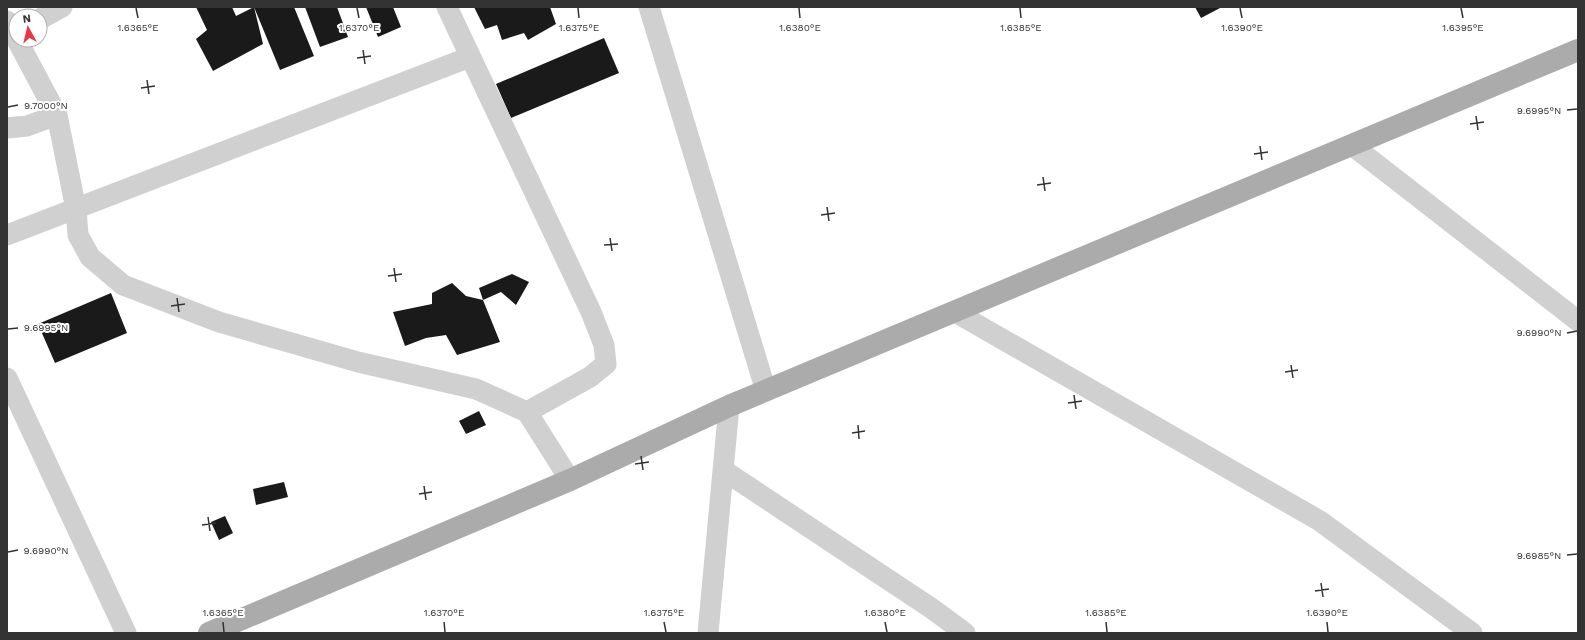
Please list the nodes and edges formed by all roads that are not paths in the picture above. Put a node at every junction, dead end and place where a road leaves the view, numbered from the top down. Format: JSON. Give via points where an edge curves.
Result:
{"nodes":[{"id":1,"x":62,"y":7,"type":"edge"},
{"id":2,"x":447,"y":7,"type":"edge"},
{"id":3,"x":649,"y":7,"type":"edge"},
{"id":4,"x":48,"y":14,"type":"edge"},
{"id":5,"x":21,"y":48,"type":"edge"},
{"id":6,"x":1578,"y":50,"type":"edge"},
{"id":7,"x":470,"y":56,"type":"junction"},
{"id":8,"x":57,"y":115,"type":"junction"},
{"id":9,"x":7,"y":128,"type":"edge"},
{"id":10,"x":1353,"y":146,"type":"junction"},
{"id":11,"x":76,"y":209,"type":"junction"},
{"id":12,"x":7,"y":236,"type":"edge"},
{"id":13,"x":955,"y":312,"type":"junction"},
{"id":14,"x":1578,"y":321,"type":"edge"},
{"id":15,"x":7,"y":378,"type":"edge"},
{"id":16,"x":766,"y":391,"type":"junction"},
{"id":17,"x":729,"y":406,"type":"junction"},
{"id":18,"x":527,"y":412,"type":"junction"},
{"id":19,"x":723,"y":470,"type":"junction"},
{"id":20,"x":570,"y":480,"type":"junction"},
{"id":21,"x":126,"y":633,"type":"edge"},
{"id":22,"x":209,"y":633,"type":"edge"},
{"id":23,"x":708,"y":633,"type":"edge"},
{"id":24,"x":965,"y":633,"type":"edge"},
{"id":25,"x":1472,"y":633,"type":"edge"}],
"edges":[{"from":1,"to":4,"type":"street"},
{"from":2,"to":7,"type":"street"},
{"from":3,"to":16,"type":"street"},
{"from":5,"to":8,"type":"street"},
{"from":6,"to":10,"type":"main road"},
{"from":7,"to":11,"type":"street"},
{"from":7,"to":18,"type":"street","via":[[588,305],[604,345],[606,364],[590,377]]},
{"from":8,"to":9,"type":"street","via":[[27,126]]},
{"from":8,"to":11,"type":"street"},
{"from":10,"to":13,"type":"main road"},
{"from":10,"to":14,"type":"street"},
{"from":11,"to":12,"type":"street"},
{"from":11,"to":18,"type":"street","via":[[78,235],[90,257],[123,285],[234,327],[358,362],[476,389]]},
{"from":13,"to":16,"type":"main road"},
{"from":13,"to":25,"type":"street","via":[[1320,520]]},
{"from":15,"to":21,"type":"street"},
{"from":16,"to":17,"type":"main road"},
{"from":17,"to":19,"type":"street"},
{"from":17,"to":20,"type":"main road"},
{"from":18,"to":20,"type":"street"},
{"from":19,"to":23,"type":"street"},
{"from":19,"to":24,"type":"street"},
{"from":20,"to":22,"type":"main road"}]}
